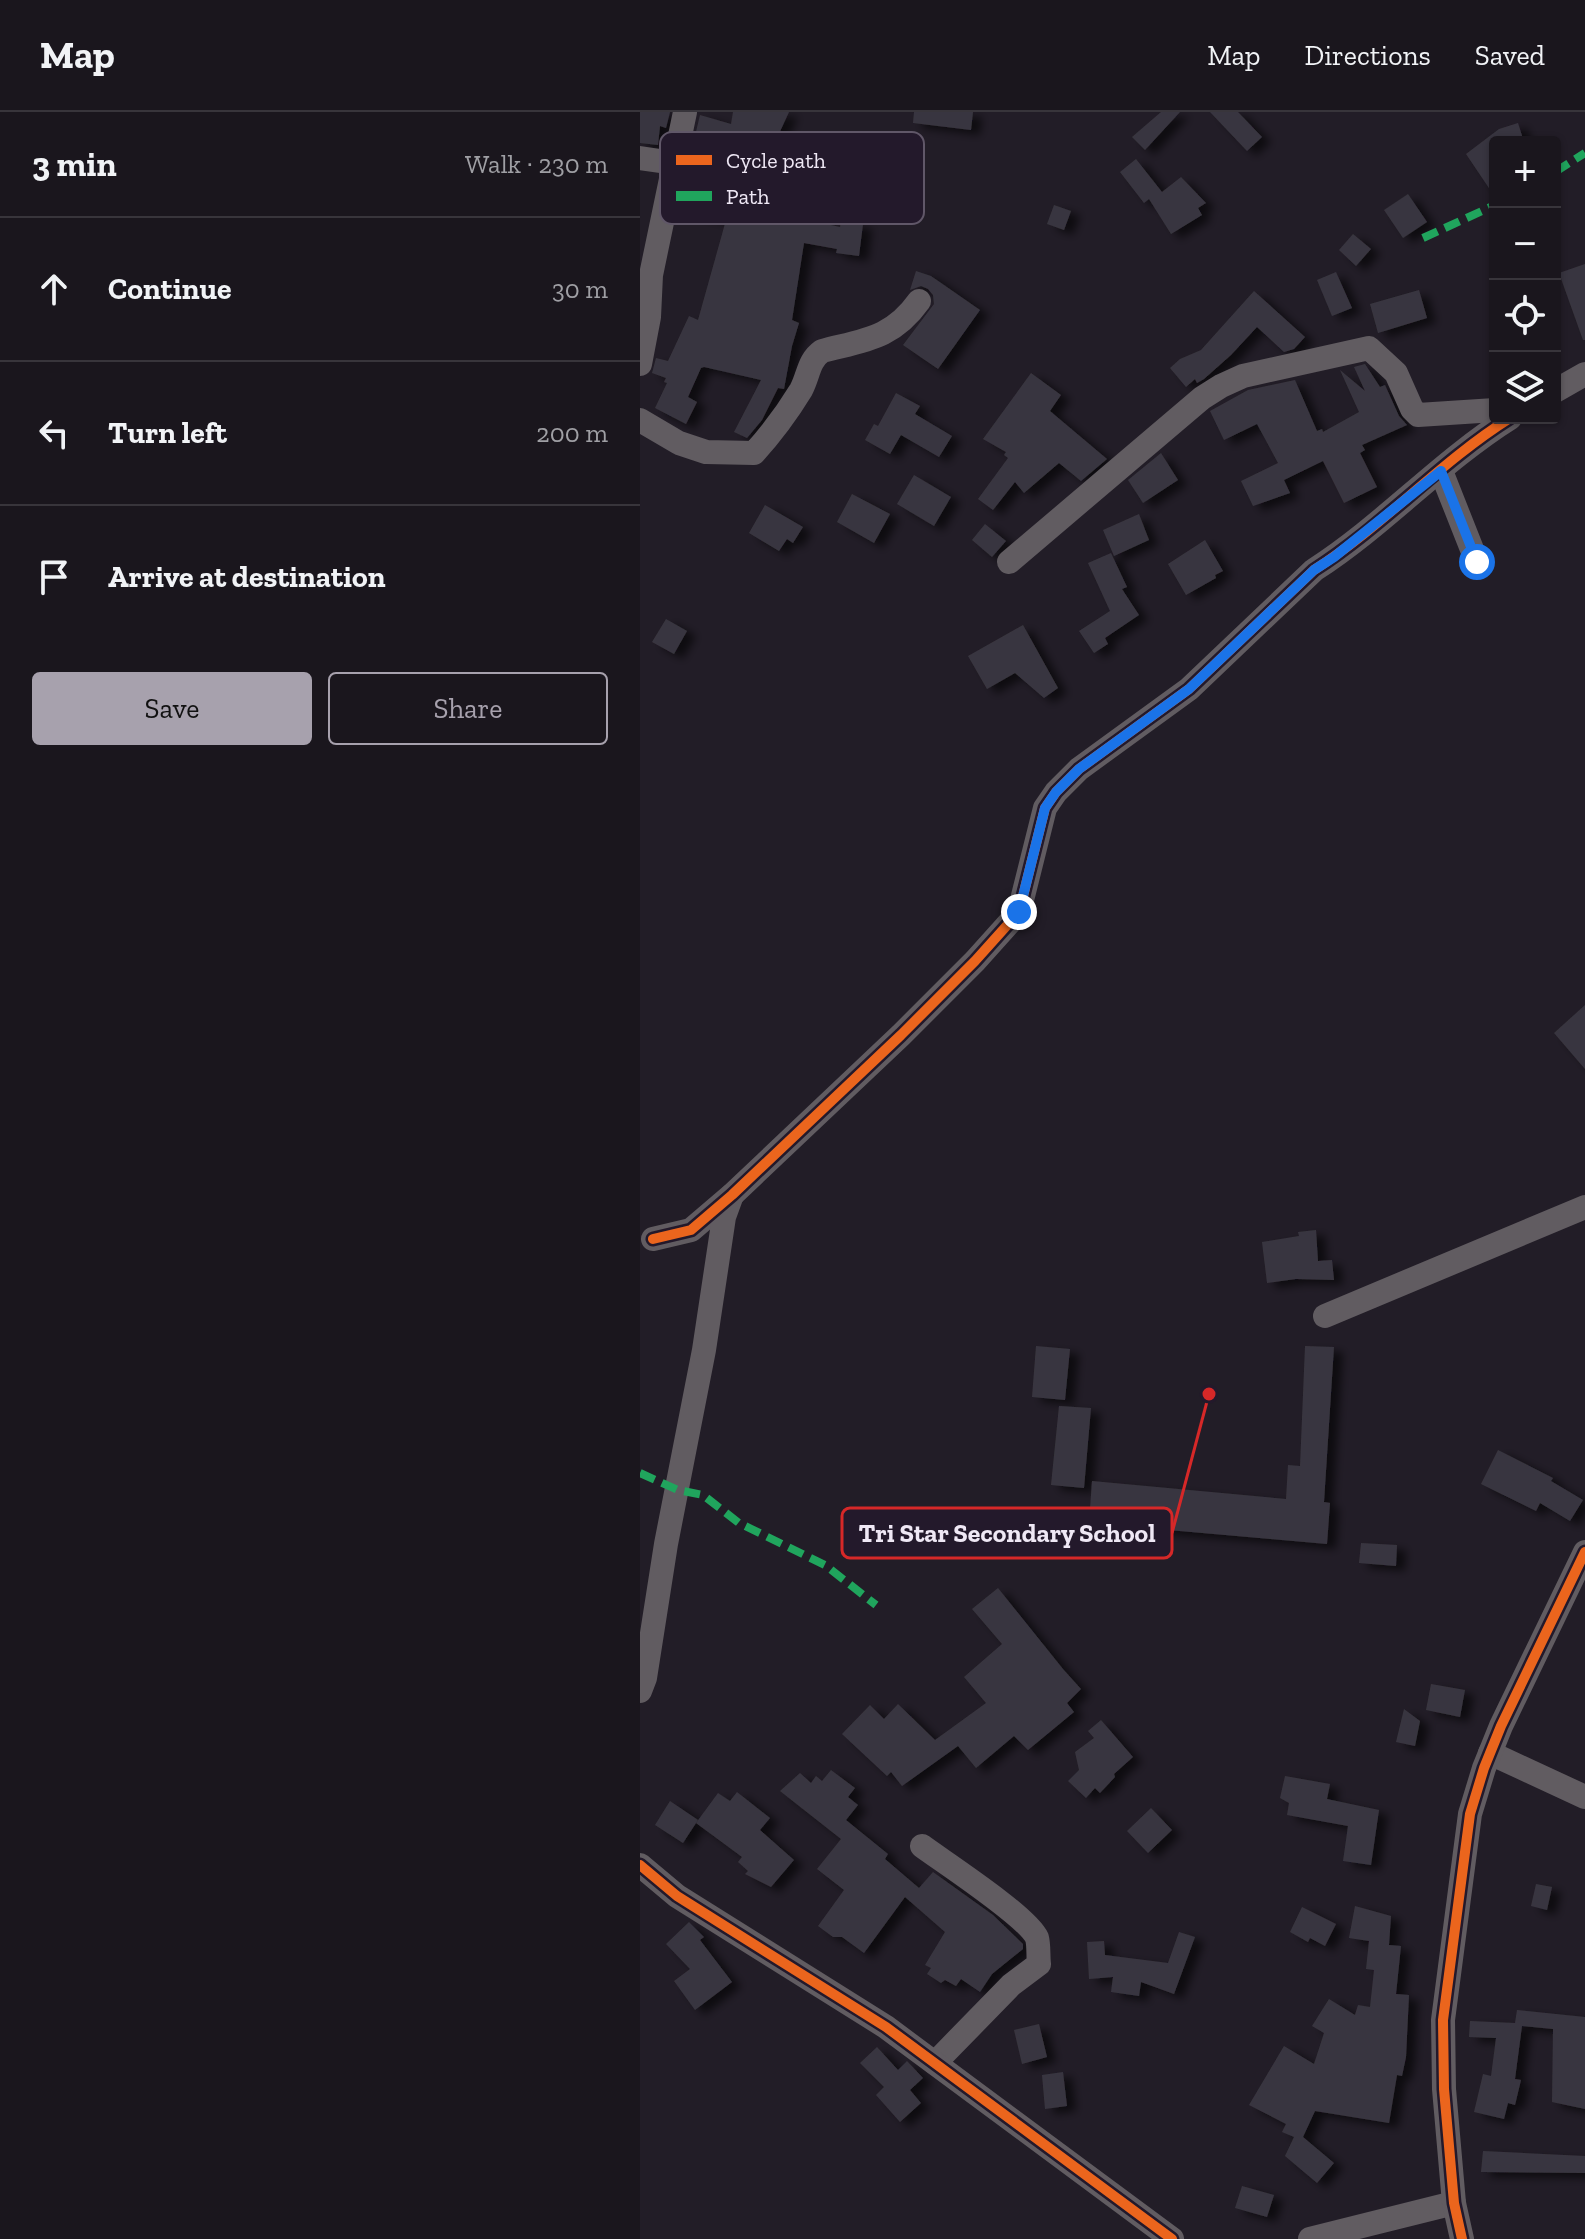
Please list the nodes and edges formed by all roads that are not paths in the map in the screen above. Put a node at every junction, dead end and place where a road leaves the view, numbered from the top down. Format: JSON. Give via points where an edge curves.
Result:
{"nodes":[{"id":1,"x":685,"y":112,"type":"edge"},
{"id":2,"x":681,"y":132,"type":"edge"},
{"id":3,"x":640,"y":158,"type":"edge"},
{"id":4,"x":660,"y":161,"type":"edge"},
{"id":5,"x":661,"y":224,"type":"edge"},
{"id":6,"x":919,"y":301,"type":"dead end"},
{"id":7,"x":640,"y":364,"type":"edge"},
{"id":8,"x":1585,"y":374,"type":"edge"},
{"id":9,"x":1561,"y":388,"type":"edge"},
{"id":10,"x":1489,"y":410,"type":"edge"},
{"id":11,"x":640,"y":420,"type":"edge"},
{"id":12,"x":1500,"y":424,"type":"edge"},
{"id":13,"x":1441,"y":471,"type":"junction"},
{"id":14,"x":1009,"y":562,"type":"dead end"},
{"id":15,"x":1477,"y":562,"type":"dead end"},
{"id":16,"x":732,"y":1195,"type":"junction"},
{"id":17,"x":1585,"y":1207,"type":"edge"},
{"id":18,"x":653,"y":1239,"type":"dead end"},
{"id":19,"x":1325,"y":1316,"type":"dead end"},
{"id":20,"x":1585,"y":1552,"type":"edge"},
{"id":21,"x":640,"y":1691,"type":"edge"},
{"id":22,"x":1490,"y":1753,"type":"junction"},
{"id":23,"x":1585,"y":1797,"type":"edge"},
{"id":24,"x":922,"y":1846,"type":"dead end"},
{"id":25,"x":640,"y":1865,"type":"edge"},
{"id":26,"x":935,"y":2063,"type":"junction"},
{"id":27,"x":1454,"y":2203,"type":"junction"},
{"id":28,"x":1172,"y":2239,"type":"edge"},
{"id":29,"x":1310,"y":2239,"type":"edge"},
{"id":30,"x":1462,"y":2239,"type":"edge"}],
"edges":[{"from":1,"to":2,"type":"street"},
{"from":3,"to":4,"type":"street"},
{"from":5,"to":7,"type":"street"},
{"from":6,"to":11,"type":"street","via":[[906,320],[885,333],[815,355],[779,426],[754,453],[706,452]]},
{"from":8,"to":9,"type":"street"},
{"from":10,"to":14,"type":"street","via":[[1418,415],[1396,373],[1369,348],[1243,376],[1202,398]]},
{"from":12,"to":13,"type":"street"},
{"from":13,"to":15,"type":"street"},
{"from":13,"to":16,"type":"street","via":[[1314,570],[1189,689],[1079,769],[1056,792],[1045,808],[1019,912],[901,1035]]},
{"from":16,"to":18,"type":"street","via":[[691,1230]]},
{"from":16,"to":21,"type":"street"},
{"from":17,"to":19,"type":"street"},
{"from":20,"to":22,"type":"street"},
{"from":22,"to":23,"type":"street"},
{"from":22,"to":27,"type":"street","via":[[1470,1814],[1443,2020]]},
{"from":24,"to":26,"type":"street","via":[[1023,1922],[1037,1938],[1039,1964],[1011,1985]]},
{"from":25,"to":26,"type":"street","via":[[677,1896]]},
{"from":26,"to":28,"type":"street"},
{"from":27,"to":29,"type":"street"},
{"from":27,"to":30,"type":"street"}]}
